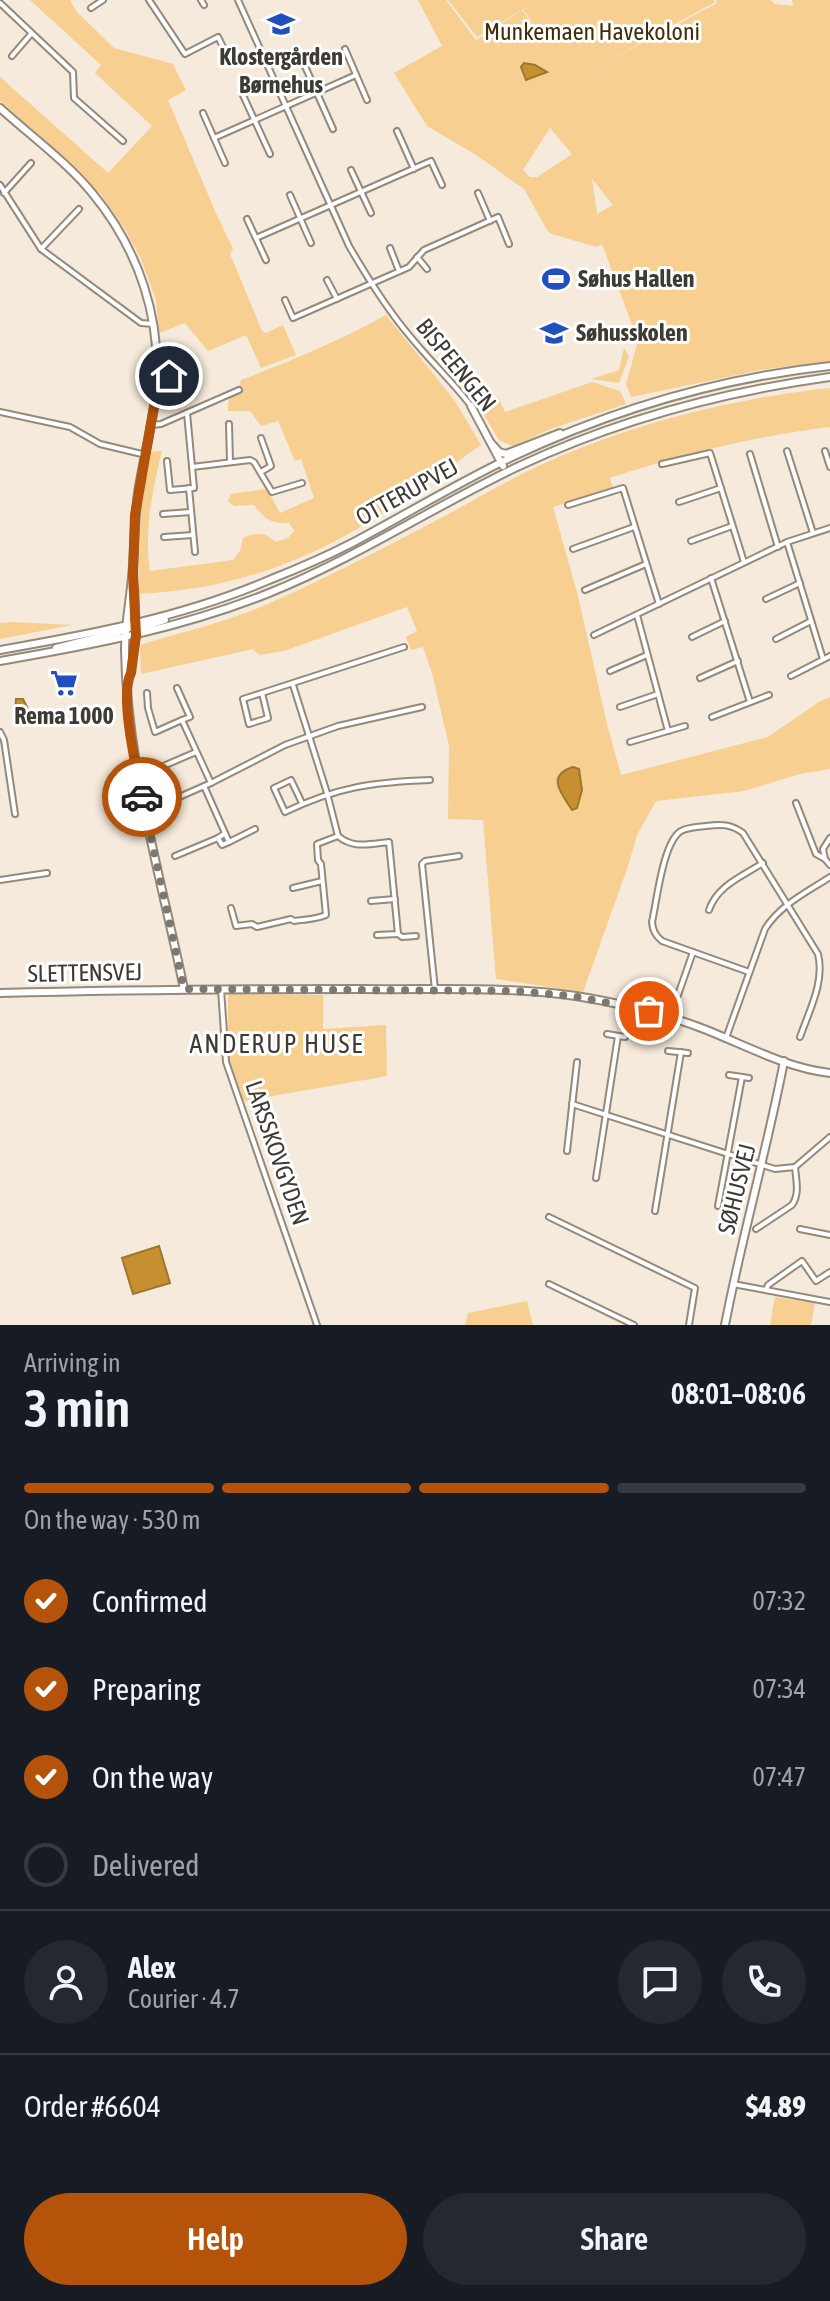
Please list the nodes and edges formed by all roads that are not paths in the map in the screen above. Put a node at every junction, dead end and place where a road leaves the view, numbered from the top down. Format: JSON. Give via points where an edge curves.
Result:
{"nodes":[{"id":1,"x":103,"y":0,"type":"edge"},
{"id":2,"x":149,"y":0,"type":"edge"},
{"id":3,"x":238,"y":0,"type":"edge"},
{"id":4,"x":0,"y":3,"type":"edge"},
{"id":5,"x":91,"y":8,"type":"dead end"},
{"id":6,"x":31,"y":34,"type":"junction"},
{"id":7,"x":345,"y":49,"type":"dead end"},
{"id":8,"x":225,"y":51,"type":"dead end"},
{"id":9,"x":12,"y":56,"type":"dead end"},
{"id":10,"x":304,"y":64,"type":"dead end"},
{"id":11,"x":356,"y":75,"type":"junction"},
{"id":12,"x":317,"y":92,"type":"junction"},
{"id":13,"x":242,"y":93,"type":"dead end"},
{"id":14,"x":367,"y":100,"type":"dead end"},
{"id":15,"x":287,"y":105,"type":"junction"},
{"id":16,"x":0,"y":108,"type":"edge"},
{"id":17,"x":203,"y":113,"type":"dead end"},
{"id":18,"x":255,"y":120,"type":"junction"},
{"id":19,"x":333,"y":129,"type":"dead end"},
{"id":20,"x":397,"y":131,"type":"dead end"},
{"id":21,"x":214,"y":138,"type":"junction"},
{"id":22,"x":123,"y":141,"type":"dead end"},
{"id":23,"x":270,"y":154,"type":"dead end"},
{"id":24,"x":31,"y":163,"type":"dead end"},
{"id":25,"x":225,"y":163,"type":"dead end"},
{"id":26,"x":414,"y":169,"type":"junction"},
{"id":27,"x":351,"y":170,"type":"dead end"},
{"id":28,"x":0,"y":185,"type":"edge"},
{"id":29,"x":442,"y":185,"type":"dead end"},
{"id":30,"x":361,"y":192,"type":"junction"},
{"id":31,"x":4,"y":193,"type":"junction"},
{"id":32,"x":478,"y":193,"type":"dead end"},
{"id":33,"x":290,"y":195,"type":"dead end"},
{"id":34,"x":329,"y":206,"type":"junction"},
{"id":35,"x":79,"y":209,"type":"dead end"},
{"id":36,"x":371,"y":213,"type":"dead end"},
{"id":37,"x":301,"y":218,"type":"junction"},
{"id":38,"x":247,"y":219,"type":"dead end"},
{"id":39,"x":490,"y":221,"type":"junction"},
{"id":40,"x":256,"y":238,"type":"junction"},
{"id":41,"x":311,"y":243,"type":"dead end"},
{"id":42,"x":509,"y":244,"type":"dead end"},
{"id":43,"x":390,"y":248,"type":"dead end"},
{"id":44,"x":41,"y":249,"type":"junction"},
{"id":45,"x":417,"y":257,"type":"junction"},
{"id":46,"x":266,"y":260,"type":"dead end"},
{"id":47,"x":427,"y":269,"type":"dead end"},
{"id":48,"x":399,"y":271,"type":"junction"},
{"id":49,"x":327,"y":280,"type":"dead end"},
{"id":50,"x":372,"y":284,"type":"junction"},
{"id":51,"x":337,"y":299,"type":"junction"},
{"id":52,"x":285,"y":300,"type":"dead end"},
{"id":53,"x":154,"y":324,"type":"junction"},
{"id":54,"x":176,"y":355,"type":"dead end"},
{"id":55,"x":830,"y":366,"type":"edge"},
{"id":56,"x":193,"y":368,"type":"dead end"},
{"id":57,"x":183,"y":372,"type":"junction"},
{"id":58,"x":157,"y":377,"type":"junction"},
{"id":59,"x":830,"y":377,"type":"edge"},
{"id":60,"x":239,"y":390,"type":"dead end"},
{"id":61,"x":471,"y":406,"type":"joint"},
{"id":62,"x":0,"y":412,"type":"edge"},
{"id":63,"x":187,"y":413,"type":"junction"},
{"id":64,"x":229,"y":424,"type":"dead end"},
{"id":65,"x":151,"y":425,"type":"junction"},
{"id":66,"x":583,"y":427,"type":"junction"},
{"id":67,"x":261,"y":438,"type":"dead end"},
{"id":68,"x":492,"y":444,"type":"junction"},
{"id":69,"x":787,"y":451,"type":"dead end"},
{"id":70,"x":825,"y":451,"type":"dead end"},
{"id":71,"x":750,"y":454,"type":"dead end"},
{"id":72,"x":146,"y":455,"type":"junction"},
{"id":73,"x":167,"y":461,"type":"dead end"},
{"id":74,"x":230,"y":462,"type":"junction"},
{"id":75,"x":501,"y":462,"type":"junction"},
{"id":76,"x":662,"y":464,"type":"dead end"},
{"id":77,"x":192,"y":467,"type":"junction"},
{"id":78,"x":830,"y":467,"type":"edge"},
{"id":79,"x":261,"y":472,"type":"junction"},
{"id":80,"x":506,"y":473,"type":"junction"},
{"id":81,"x":302,"y":483,"type":"dead end"},
{"id":82,"x":189,"y":488,"type":"junction"},
{"id":83,"x":721,"y":488,"type":"junction"},
{"id":84,"x":679,"y":502,"type":"dead end"},
{"id":85,"x":568,"y":505,"type":"dead end"},
{"id":86,"x":191,"y":512,"type":"junction"},
{"id":87,"x":163,"y":514,"type":"dead end"},
{"id":88,"x":732,"y":526,"type":"junction"},
{"id":89,"x":634,"y":527,"type":"junction"},
{"id":90,"x":830,"y":528,"type":"edge"},
{"id":91,"x":813,"y":533,"type":"junction"},
{"id":92,"x":193,"y":535,"type":"junction"},
{"id":93,"x":164,"y":537,"type":"dead end"},
{"id":94,"x":691,"y":541,"type":"dead end"},
{"id":95,"x":787,"y":542,"type":"junction"},
{"id":96,"x":778,"y":547,"type":"junction"},
{"id":97,"x":573,"y":549,"type":"dead end"},
{"id":98,"x":195,"y":552,"type":"dead end"},
{"id":99,"x":744,"y":562,"type":"junction"},
{"id":100,"x":646,"y":564,"type":"junction"},
{"id":101,"x":133,"y":574,"type":"junction"},
{"id":102,"x":711,"y":578,"type":"junction"},
{"id":103,"x":800,"y":583,"type":"junction"},
{"id":104,"x":585,"y":590,"type":"dead end"},
{"id":105,"x":766,"y":599,"type":"dead end"},
{"id":106,"x":659,"y":604,"type":"junction"},
{"id":107,"x":637,"y":615,"type":"junction"},
{"id":108,"x":725,"y":621,"type":"junction"},
{"id":109,"x":811,"y":621,"type":"junction"},
{"id":110,"x":135,"y":629,"type":"junction"},
{"id":111,"x":126,"y":631,"type":"junction"},
{"id":112,"x":594,"y":635,"type":"dead end"},
{"id":113,"x":692,"y":637,"type":"dead end"},
{"id":114,"x":776,"y":639,"type":"dead end"},
{"id":115,"x":404,"y":647,"type":"dead end"},
{"id":116,"x":0,"y":650,"type":"edge"},
{"id":117,"x":647,"y":655,"type":"junction"},
{"id":118,"x":830,"y":656,"type":"edge"},
{"id":119,"x":823,"y":659,"type":"junction"},
{"id":120,"x":0,"y":661,"type":"edge"},
{"id":121,"x":738,"y":661,"type":"junction"},
{"id":122,"x":610,"y":671,"type":"dead end"},
{"id":123,"x":791,"y":676,"type":"dead end"},
{"id":124,"x":700,"y":678,"type":"dead end"},
{"id":125,"x":128,"y":679,"type":"junction"},
{"id":126,"x":293,"y":685,"type":"junction"},
{"id":127,"x":177,"y":688,"type":"dead end"},
{"id":128,"x":147,"y":693,"type":"dead end"},
{"id":129,"x":262,"y":693,"type":"junction"},
{"id":130,"x":658,"y":694,"type":"junction"},
{"id":131,"x":769,"y":695,"type":"dead end"},
{"id":132,"x":750,"y":702,"type":"junction"},
{"id":133,"x":422,"y":707,"type":"dead end"},
{"id":134,"x":620,"y":707,"type":"dead end"},
{"id":135,"x":712,"y":717,"type":"dead end"},
{"id":136,"x":182,"y":720,"type":"junction"},
{"id":137,"x":685,"y":726,"type":"dead end"},
{"id":138,"x":668,"y":731,"type":"junction"},
{"id":139,"x":0,"y":732,"type":"edge"},
{"id":140,"x":308,"y":736,"type":"junction"},
{"id":141,"x":630,"y":742,"type":"dead end"},
{"id":142,"x":196,"y":752,"type":"junction"},
{"id":143,"x":154,"y":770,"type":"dead end"},
{"id":144,"x":430,"y":780,"type":"dead end"},
{"id":145,"x":211,"y":783,"type":"junction"},
{"id":146,"x":204,"y":786,"type":"junction"},
{"id":147,"x":327,"y":793,"type":"junction"},
{"id":148,"x":302,"y":803,"type":"junction"},
{"id":149,"x":796,"y":803,"type":"dead end"},
{"id":150,"x":145,"y":812,"type":"junction"},
{"id":151,"x":15,"y":814,"type":"dead end"},
{"id":152,"x":255,"y":829,"type":"dead end"},
{"id":153,"x":224,"y":834,"type":"junction"},
{"id":154,"x":338,"y":836,"type":"junction"},
{"id":155,"x":218,"y":838,"type":"junction"},
{"id":156,"x":830,"y":838,"type":"edge"},
{"id":157,"x":229,"y":842,"type":"junction"},
{"id":158,"x":175,"y":856,"type":"dead end"},
{"id":159,"x":459,"y":856,"type":"dead end"},
{"id":160,"x":825,"y":859,"type":"junction"},
{"id":161,"x":763,"y":863,"type":"junction"},
{"id":162,"x":830,"y":865,"type":"edge"},
{"id":163,"x":47,"y":873,"type":"dead end"},
{"id":164,"x":830,"y":877,"type":"edge"},
{"id":165,"x":0,"y":880,"type":"edge"},
{"id":166,"x":322,"y":881,"type":"junction"},
{"id":167,"x":293,"y":888,"type":"dead end"},
{"id":168,"x":395,"y":899,"type":"junction"},
{"id":169,"x":371,"y":901,"type":"dead end"},
{"id":170,"x":788,"y":904,"type":"junction"},
{"id":171,"x":231,"y":908,"type":"dead end"},
{"id":172,"x":709,"y":910,"type":"dead end"},
{"id":173,"x":398,"y":934,"type":"junction"},
{"id":174,"x":377,"y":935,"type":"dead end"},
{"id":175,"x":416,"y":936,"type":"dead end"},
{"id":176,"x":693,"y":952,"type":"junction"},
{"id":177,"x":749,"y":972,"type":"junction"},
{"id":178,"x":184,"y":989,"type":"junction"},
{"id":179,"x":221,"y":989,"type":"junction"},
{"id":180,"x":435,"y":990,"type":"junction"},
{"id":181,"x":0,"y":993,"type":"edge"},
{"id":182,"x":678,"y":995,"type":"dead end"},
{"id":183,"x":607,"y":1034,"type":"dead end"},
{"id":184,"x":800,"y":1037,"type":"dead end"},
{"id":185,"x":726,"y":1038,"type":"junction"},
{"id":186,"x":668,"y":1051,"type":"dead end"},
{"id":187,"x":681,"y":1052,"type":"junction"},
{"id":188,"x":688,"y":1053,"type":"dead end"},
{"id":189,"x":784,"y":1061,"type":"junction"},
{"id":190,"x":577,"y":1062,"type":"dead end"},
{"id":191,"x":830,"y":1073,"type":"edge"},
{"id":192,"x":729,"y":1075,"type":"dead end"},
{"id":193,"x":742,"y":1077,"type":"junction"},
{"id":194,"x":749,"y":1078,"type":"dead end"},
{"id":195,"x":572,"y":1104,"type":"junction"},
{"id":196,"x":606,"y":1115,"type":"junction"},
{"id":197,"x":668,"y":1136,"type":"junction"},
{"id":198,"x":830,"y":1137,"type":"edge"},
{"id":199,"x":567,"y":1151,"type":"dead end"},
{"id":200,"x":729,"y":1155,"type":"junction"},
{"id":201,"x":762,"y":1166,"type":"junction"},
{"id":202,"x":795,"y":1167,"type":"junction"},
{"id":203,"x":596,"y":1178,"type":"dead end"},
{"id":204,"x":718,"y":1206,"type":"dead end"},
{"id":205,"x":655,"y":1211,"type":"dead end"},
{"id":206,"x":549,"y":1217,"type":"dead end"},
{"id":207,"x":756,"y":1229,"type":"dead end"},
{"id":208,"x":800,"y":1229,"type":"dead end"},
{"id":209,"x":830,"y":1235,"type":"edge"},
{"id":210,"x":830,"y":1272,"type":"edge"},
{"id":211,"x":549,"y":1284,"type":"dead end"},
{"id":212,"x":733,"y":1284,"type":"junction"},
{"id":213,"x":766,"y":1290,"type":"junction"},
{"id":214,"x":830,"y":1302,"type":"edge"},
{"id":215,"x":317,"y":1325,"type":"edge"},
{"id":216,"x":634,"y":1325,"type":"edge"},
{"id":217,"x":689,"y":1325,"type":"edge"},
{"id":218,"x":725,"y":1325,"type":"edge"}],
"edges":[{"from":1,"to":5,"type":"street"},
{"from":2,"to":8,"type":"street","via":[[185,54],[218,37]]},
{"from":3,"to":15,"type":"street","name":"BISPEENGEN"},
{"from":4,"to":6,"type":"street"},
{"from":6,"to":9,"type":"street"},
{"from":6,"to":22,"type":"street","via":[[73,72],[74,98]]},
{"from":7,"to":11,"type":"street"},
{"from":10,"to":12,"type":"street"},
{"from":11,"to":12,"type":"street"},
{"from":11,"to":14,"type":"street"},
{"from":12,"to":15,"type":"street"},
{"from":12,"to":19,"type":"street"},
{"from":13,"to":18,"type":"street"},
{"from":15,"to":18,"type":"street"},
{"from":15,"to":34,"type":"street","name":"BISPEENGEN"},
{"from":16,"to":53,"type":"street","via":[[82,181],[108,213],[135,260]]},
{"from":17,"to":21,"type":"street"},
{"from":18,"to":21,"type":"street"},
{"from":18,"to":23,"type":"street"},
{"from":20,"to":26,"type":"street"},
{"from":21,"to":25,"type":"street"},
{"from":24,"to":31,"type":"street"},
{"from":26,"to":29,"type":"street","via":[[431,161]]},
{"from":26,"to":30,"type":"street"},
{"from":27,"to":30,"type":"street"},
{"from":28,"to":31,"type":"street"},
{"from":30,"to":34,"type":"street"},
{"from":30,"to":36,"type":"street"},
{"from":31,"to":44,"type":"street"},
{"from":32,"to":39,"type":"street"},
{"from":33,"to":37,"type":"street"},
{"from":34,"to":37,"type":"street"},
{"from":34,"to":50,"type":"street","name":"BISPEENGEN"},
{"from":35,"to":44,"type":"street"},
{"from":37,"to":40,"type":"street"},
{"from":37,"to":41,"type":"street"},
{"from":38,"to":40,"type":"street"},
{"from":39,"to":42,"type":"street","via":[[498,217]]},
{"from":39,"to":45,"type":"street"},
{"from":40,"to":46,"type":"street"},
{"from":43,"to":48,"type":"street"},
{"from":44,"to":53,"type":"street","via":[[141,323]]},
{"from":45,"to":47,"type":"street"},
{"from":45,"to":48,"type":"street"},
{"from":48,"to":50,"type":"street"},
{"from":49,"to":51,"type":"street"},
{"from":50,"to":51,"type":"street"},
{"from":50,"to":61,"type":"street","name":"BISPEENGEN"},
{"from":51,"to":52,"type":"street","via":[[293,318]]},
{"from":53,"to":58,"type":"street"},
{"from":54,"to":57,"type":"street"},
{"from":55,"to":66,"type":"street","name":"OTTERUPVEJ","via":[[735,380]]},
{"from":56,"to":57,"type":"street"},
{"from":57,"to":58,"type":"street"},
{"from":58,"to":65,"type":"street"},
{"from":59,"to":80,"type":"street","name":"OTTERUPVEJ","via":[[738,392],[647,416]]},
{"from":60,"to":63,"type":"street"},
{"from":61,"to":68,"type":"street","name":"BISPEENGEN"},
{"from":62,"to":72,"type":"street","via":[[70,427],[100,444]]},
{"from":63,"to":65,"type":"street"},
{"from":63,"to":77,"type":"street"},
{"from":64,"to":74,"type":"street"},
{"from":65,"to":72,"type":"street"},
{"from":66,"to":68,"type":"street","via":[[506,454]]},
{"from":66,"to":75,"type":"street","name":"OTTERUPVEJ"},
{"from":67,"to":79,"type":"street","via":[[271,466]]},
{"from":68,"to":75,"type":"street","name":"BISPEENGEN"},
{"from":69,"to":91,"type":"street"},
{"from":70,"to":78,"type":"street"},
{"from":71,"to":96,"type":"street"},
{"from":72,"to":101,"type":"street","via":[[135,515]]},
{"from":73,"to":82,"type":"street","via":[[170,490]]},
{"from":74,"to":77,"type":"street"},
{"from":74,"to":79,"type":"street","via":[[250,460]]},
{"from":75,"to":80,"type":"street","name":"BISPEENGEN"},
{"from":75,"to":110,"type":"street","name":"OTTERUPVEJ","via":[[336,550]]},
{"from":76,"to":83,"type":"street","via":[[710,453]]},
{"from":77,"to":82,"type":"street","via":[[194,488]]},
{"from":79,"to":81,"type":"street","via":[[272,492]]},
{"from":80,"to":110,"type":"street","name":"OTTERUPVEJ","via":[[314,574],[223,610]]},
{"from":82,"to":86,"type":"street"},
{"from":83,"to":84,"type":"street"},
{"from":83,"to":88,"type":"street"},
{"from":85,"to":89,"type":"street","via":[[623,488]]},
{"from":86,"to":87,"type":"street"},
{"from":86,"to":92,"type":"street"},
{"from":88,"to":94,"type":"street"},
{"from":88,"to":99,"type":"street"},
{"from":89,"to":97,"type":"street"},
{"from":89,"to":100,"type":"street"},
{"from":90,"to":91,"type":"street"},
{"from":91,"to":95,"type":"street"},
{"from":92,"to":93,"type":"street"},
{"from":92,"to":98,"type":"street"},
{"from":95,"to":96,"type":"street"},
{"from":95,"to":103,"type":"street"},
{"from":96,"to":99,"type":"street"},
{"from":99,"to":102,"type":"street"},
{"from":100,"to":104,"type":"street"},
{"from":100,"to":106,"type":"street"},
{"from":101,"to":110,"type":"street"},
{"from":101,"to":111,"type":"street"},
{"from":102,"to":106,"type":"street"},
{"from":102,"to":108,"type":"street"},
{"from":103,"to":105,"type":"street"},
{"from":103,"to":109,"type":"street"},
{"from":106,"to":107,"type":"street"},
{"from":107,"to":112,"type":"street"},
{"from":107,"to":117,"type":"street"},
{"from":108,"to":113,"type":"street"},
{"from":108,"to":121,"type":"street"},
{"from":109,"to":114,"type":"street"},
{"from":109,"to":119,"type":"street"},
{"from":110,"to":111,"type":"street","name":"OTTERUPVEJ"},
{"from":110,"to":111,"type":"street"},
{"from":110,"to":125,"type":"street"},
{"from":111,"to":116,"type":"street","name":"OTTERUPVEJ"},
{"from":111,"to":120,"type":"street"},
{"from":111,"to":125,"type":"street"},
{"from":115,"to":126,"type":"street"},
{"from":117,"to":122,"type":"street"},
{"from":117,"to":130,"type":"street"},
{"from":118,"to":119,"type":"street"},
{"from":119,"to":123,"type":"street"},
{"from":121,"to":124,"type":"street"},
{"from":121,"to":132,"type":"street"},
{"from":125,"to":150,"type":"street","via":[[131,737]]},
{"from":126,"to":129,"type":"street"},
{"from":126,"to":140,"type":"street"},
{"from":127,"to":136,"type":"street","via":[[190,717]]},
{"from":128,"to":136,"type":"street","via":[[155,732]]},
{"from":129,"to":129,"type":"street","via":[[243,699],[249,724],[268,718]]},
{"from":130,"to":134,"type":"street"},
{"from":130,"to":138,"type":"street"},
{"from":131,"to":132,"type":"street"},
{"from":132,"to":135,"type":"street"},
{"from":133,"to":140,"type":"street"},
{"from":136,"to":142,"type":"street"},
{"from":137,"to":138,"type":"street"},
{"from":138,"to":141,"type":"street"},
{"from":139,"to":151,"type":"street"},
{"from":140,"to":145,"type":"street"},
{"from":140,"to":147,"type":"street"},
{"from":142,"to":143,"type":"street"},
{"from":142,"to":145,"type":"street"},
{"from":144,"to":147,"type":"street","via":[[358,785]]},
{"from":145,"to":146,"type":"street"},
{"from":146,"to":150,"type":"street"},
{"from":146,"to":153,"type":"street"},
{"from":147,"to":148,"type":"street"},
{"from":147,"to":154,"type":"street"},
{"from":148,"to":148,"type":"street","via":[[285,812],[274,788],[291,780]]},
{"from":149,"to":160,"type":"street","via":[[816,854]]},
{"from":150,"to":178,"type":"street"},
{"from":152,"to":157,"type":"street"},
{"from":153,"to":155,"type":"street"},
{"from":153,"to":157,"type":"street"},
{"from":154,"to":166,"type":"street","via":[[317,844]]},
{"from":154,"to":168,"type":"street","via":[[353,845],[389,842]]},
{"from":155,"to":157,"type":"street","via":[[222,845]]},
{"from":155,"to":158,"type":"street"},
{"from":156,"to":160,"type":"street","via":[[823,849]]},
{"from":159,"to":180,"type":"street","via":[[422,864]]},
{"from":160,"to":162,"type":"street"},
{"from":161,"to":170,"type":"street"},
{"from":161,"to":172,"type":"street","via":[[721,889]]},
{"from":161,"to":176,"type":"street","via":[[743,833],[731,826],[690,828],[675,836],[653,929],[662,941]]},
{"from":163,"to":165,"type":"street"},
{"from":164,"to":170,"type":"street"},
{"from":166,"to":167,"type":"street"},
{"from":166,"to":171,"type":"street","via":[[326,915],[309,921],[236,926]]},
{"from":168,"to":169,"type":"street"},
{"from":168,"to":173,"type":"street"},
{"from":170,"to":177,"type":"street","via":[[765,929]]},
{"from":170,"to":184,"type":"street","via":[[821,965]]},
{"from":173,"to":174,"type":"street"},
{"from":173,"to":175,"type":"street"},
{"from":176,"to":177,"type":"street"},
{"from":176,"to":182,"type":"street"},
{"from":177,"to":185,"type":"street"},
{"from":178,"to":179,"type":"street","name":"SLETTENSVEJ"},
{"from":178,"to":181,"type":"street","name":"SLETTENSVEJ"},
{"from":179,"to":180,"type":"street","name":"SLETTENSVEJ"},
{"from":179,"to":215,"type":"street","name":"LARSSKOVGYDEN","via":[[226,1062]]},
{"from":180,"to":185,"type":"street","name":"SLETTENSVEJ","via":[[552,993],[612,1002]]},
{"from":183,"to":196,"type":"street","via":[[621,1037]]},
{"from":185,"to":189,"type":"street","name":"SLETTENSVEJ"},
{"from":186,"to":187,"type":"street"},
{"from":187,"to":188,"type":"street"},
{"from":187,"to":197,"type":"street"},
{"from":189,"to":191,"type":"street","name":"SLETTENSVEJ"},
{"from":189,"to":201,"type":"street","name":"SØHUSVEJ"},
{"from":190,"to":195,"type":"street"},
{"from":192,"to":193,"type":"street"},
{"from":193,"to":194,"type":"street"},
{"from":193,"to":200,"type":"street"},
{"from":195,"to":196,"type":"street"},
{"from":195,"to":199,"type":"street"},
{"from":196,"to":197,"type":"street"},
{"from":196,"to":203,"type":"street"},
{"from":197,"to":200,"type":"street"},
{"from":197,"to":205,"type":"street"},
{"from":198,"to":202,"type":"street"},
{"from":200,"to":201,"type":"street"},
{"from":200,"to":204,"type":"street"},
{"from":201,"to":202,"type":"street"},
{"from":201,"to":212,"type":"street","name":"SØHUSVEJ"},
{"from":202,"to":207,"type":"street","via":[[796,1200]]},
{"from":206,"to":217,"type":"street","via":[[695,1288]]},
{"from":208,"to":209,"type":"street"},
{"from":210,"to":213,"type":"street","via":[[816,1281],[802,1261]]},
{"from":211,"to":216,"type":"street"},
{"from":212,"to":213,"type":"street"},
{"from":212,"to":218,"type":"street","name":"SØHUSVEJ"},
{"from":213,"to":214,"type":"street"}]}
